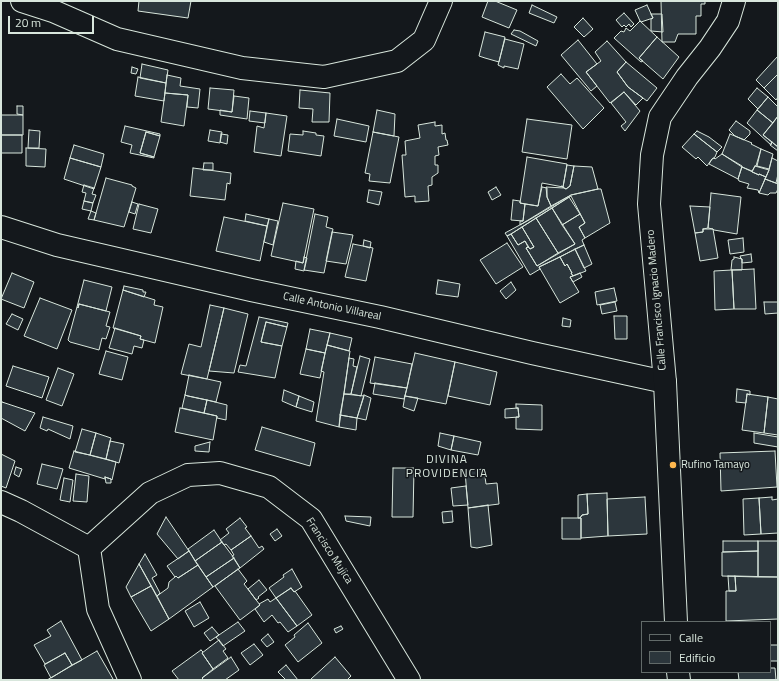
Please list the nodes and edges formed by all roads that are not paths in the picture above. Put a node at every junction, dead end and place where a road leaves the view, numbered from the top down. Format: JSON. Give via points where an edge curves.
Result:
{"nodes":[{"id":1,"x":22,"y":1,"type":"edge"},
{"id":2,"x":441,"y":1,"type":"edge"},
{"id":3,"x":734,"y":1,"type":"edge"},
{"id":4,"x":59,"y":6,"type":"edge"},
{"id":5,"x":1,"y":227,"type":"edge"},
{"id":6,"x":665,"y":382,"type":"junction"},
{"id":7,"x":1,"y":502,"type":"edge"},
{"id":8,"x":89,"y":548,"type":"junction"},
{"id":9,"x":676,"y":621,"type":"edge"},
{"id":10,"x":130,"y":680,"type":"edge"},
{"id":11,"x":409,"y":680,"type":"edge"}],
"edges":[{"from":1,"to":4,"type":"street"},
{"from":2,"to":4,"type":"street","via":[[424,40],[397,61],[324,77],[242,68],[117,39]]},
{"from":3,"to":6,"type":"street","name":"Calle Francisco Ignacio Madero","via":[[728,21],[660,117],[652,155],[649,204]]},
{"from":5,"to":6,"type":"street","name":"Calle Antonio Villareal","via":[[57,244],[251,290]]},
{"from":6,"to":9,"type":"street","name":"Calle Francisco Ignacio Madero"},
{"from":7,"to":8,"type":"street"},
{"from":8,"to":10,"type":"street","via":[[98,609]]},
{"from":8,"to":11,"type":"street","name":"Francisco Mujica","via":[[150,493],[188,475],[220,473],[269,487],[311,519]]}]}
